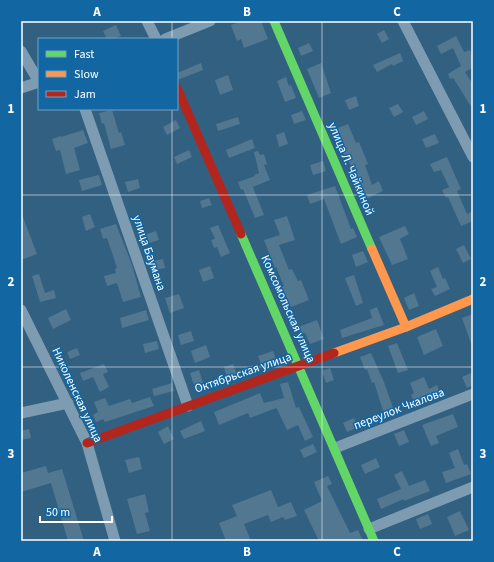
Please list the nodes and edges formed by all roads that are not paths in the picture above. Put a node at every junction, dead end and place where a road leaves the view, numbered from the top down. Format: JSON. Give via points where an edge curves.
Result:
{"nodes":[{"id":1,"x":147,"y":21,"type":"edge"},
{"id":2,"x":210,"y":21,"type":"edge"},
{"id":3,"x":274,"y":21,"type":"edge"},
{"id":4,"x":403,"y":21,"type":"edge"},
{"id":5,"x":156,"y":38,"type":"edge"},
{"id":6,"x":168,"y":38,"type":"edge"},
{"id":7,"x":21,"y":51,"type":"edge"},
{"id":8,"x":38,"y":80,"type":"edge"},
{"id":9,"x":38,"y":82,"type":"edge"},
{"id":10,"x":21,"y":88,"type":"edge"},
{"id":11,"x":178,"y":90,"type":"edge"},
{"id":12,"x":85,"y":110,"type":"edge"},
{"id":13,"x":473,"y":158,"type":"edge"},
{"id":14,"x":473,"y":299,"type":"edge"},
{"id":15,"x":21,"y":310,"type":"edge"},
{"id":16,"x":406,"y":327,"type":"junction"},
{"id":17,"x":298,"y":367,"type":"junction"},
{"id":18,"x":473,"y":394,"type":"edge"},
{"id":19,"x":68,"y":403,"type":"junction"},
{"id":20,"x":188,"y":406,"type":"junction"},
{"id":21,"x":21,"y":413,"type":"edge"},
{"id":22,"x":87,"y":443,"type":"junction"},
{"id":23,"x":335,"y":448,"type":"junction"},
{"id":24,"x":473,"y":487,"type":"edge"},
{"id":25,"x":369,"y":529,"type":"junction"},
{"id":26,"x":115,"y":541,"type":"edge"},
{"id":27,"x":374,"y":541,"type":"edge"}],
"edges":[{"from":1,"to":5,"type":"street"},
{"from":2,"to":6,"type":"street"},
{"from":3,"to":16,"type":"street","name":"улица Л. Чайкиной"},
{"from":4,"to":13,"type":"street"},
{"from":7,"to":8,"type":"street"},
{"from":9,"to":10,"type":"street"},
{"from":11,"to":17,"type":"street","name":"Комсомольская улица"},
{"from":12,"to":20,"type":"street","name":"улица Баумана"},
{"from":14,"to":16,"type":"street","name":"Октябрьская улица"},
{"from":15,"to":19,"type":"street","name":"Николенская улица"},
{"from":16,"to":17,"type":"street","name":"Октябрьская улица"},
{"from":17,"to":20,"type":"street","name":"Октябрьская улица"},
{"from":17,"to":23,"type":"street","name":"Комсомольская улица"},
{"from":18,"to":23,"type":"street","name":"переулок Чкалова"},
{"from":19,"to":21,"type":"street"},
{"from":19,"to":22,"type":"street","name":"Николенская улица"},
{"from":20,"to":22,"type":"street","name":"Октябрьская улица"},
{"from":22,"to":26,"type":"street","name":"Николенская улица"},
{"from":23,"to":25,"type":"street","name":"Комсомольская улица"},
{"from":24,"to":25,"type":"street"},
{"from":25,"to":27,"type":"street","name":"Комсомольская улица"}]}
